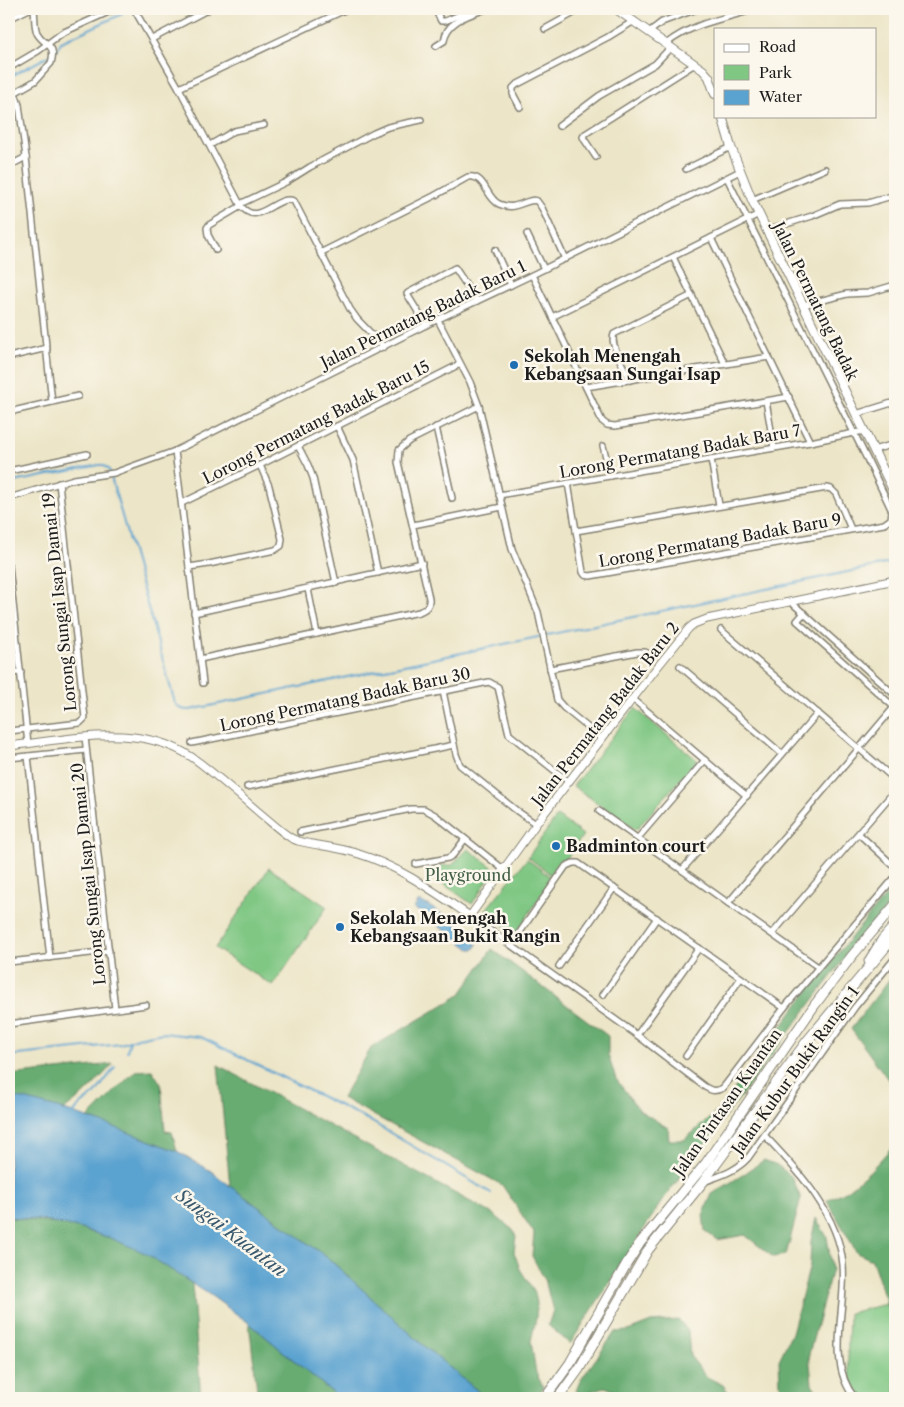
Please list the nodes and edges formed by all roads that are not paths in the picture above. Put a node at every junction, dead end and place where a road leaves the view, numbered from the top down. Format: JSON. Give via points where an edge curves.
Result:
{"nodes":[{"id":1,"x":29,"y":9,"type":"edge"},
{"id":2,"x":34,"y":9,"type":"edge"},
{"id":3,"x":115,"y":9,"type":"edge"},
{"id":4,"x":134,"y":9,"type":"edge"},
{"id":5,"x":209,"y":9,"type":"edge"},
{"id":6,"x":347,"y":9,"type":"edge"},
{"id":7,"x":435,"y":9,"type":"edge"},
{"id":8,"x":474,"y":9,"type":"edge"},
{"id":9,"x":486,"y":9,"type":"edge"},
{"id":10,"x":581,"y":9,"type":"edge"},
{"id":11,"x":616,"y":9,"type":"edge"},
{"id":12,"x":697,"y":9,"type":"edge"},
{"id":13,"x":756,"y":9,"type":"edge"},
{"id":14,"x":9,"y":19,"type":"edge"},
{"id":15,"x":634,"y":21,"type":"junction"},
{"id":16,"x":545,"y":29,"type":"dead end"},
{"id":17,"x":649,"y":32,"type":"junction"},
{"id":18,"x":152,"y":39,"type":"junction"},
{"id":19,"x":48,"y":43,"type":"junction"},
{"id":20,"x":669,"y":45,"type":"junction"},
{"id":21,"x":436,"y":46,"type":"dead end"},
{"id":22,"x":695,"y":64,"type":"junction"},
{"id":23,"x":9,"y":68,"type":"edge"},
{"id":24,"x":179,"y":88,"type":"junction"},
{"id":25,"x":714,"y":91,"type":"edge"},
{"id":26,"x":15,"y":93,"type":"junction"},
{"id":27,"x":9,"y":96,"type":"edge"},
{"id":28,"x":19,"y":105,"type":"junction"},
{"id":29,"x":520,"y":107,"type":"dead end"},
{"id":30,"x":9,"y":110,"type":"edge"},
{"id":31,"x":723,"y":118,"type":"edge"},
{"id":32,"x":421,"y":120,"type":"dead end"},
{"id":33,"x":264,"y":125,"type":"dead end"},
{"id":34,"x":559,"y":126,"type":"dead end"},
{"id":35,"x":210,"y":145,"type":"junction"},
{"id":36,"x":731,"y":147,"type":"junction"},
{"id":37,"x":26,"y":157,"type":"junction"},
{"id":38,"x":596,"y":157,"type":"dead end"},
{"id":39,"x":9,"y":166,"type":"edge"},
{"id":40,"x":686,"y":169,"type":"dead end"},
{"id":41,"x":825,"y":169,"type":"dead end"},
{"id":42,"x":740,"y":171,"type":"junction"},
{"id":43,"x":727,"y":178,"type":"junction"},
{"id":44,"x":895,"y":195,"type":"edge"},
{"id":45,"x":752,"y":200,"type":"junction"},
{"id":46,"x":241,"y":205,"type":"junction"},
{"id":47,"x":759,"y":214,"type":"junction"},
{"id":48,"x":747,"y":220,"type":"junction"},
{"id":49,"x":767,"y":230,"type":"junction"},
{"id":50,"x":527,"y":234,"type":"dead end"},
{"id":51,"x":711,"y":238,"type":"junction"},
{"id":52,"x":216,"y":250,"type":"dead end"},
{"id":53,"x":494,"y":250,"type":"dead end"},
{"id":54,"x":320,"y":254,"type":"junction"},
{"id":55,"x":673,"y":256,"type":"junction"},
{"id":56,"x":565,"y":259,"type":"junction"},
{"id":57,"x":544,"y":269,"type":"junction"},
{"id":58,"x":532,"y":275,"type":"junction"},
{"id":59,"x":511,"y":286,"type":"junction"},
{"id":60,"x":895,"y":286,"type":"edge"},
{"id":61,"x":692,"y":295,"type":"junction"},
{"id":62,"x":477,"y":301,"type":"junction"},
{"id":63,"x":803,"y":305,"type":"junction"},
{"id":64,"x":552,"y":317,"type":"junction"},
{"id":65,"x":438,"y":320,"type":"junction"},
{"id":66,"x":426,"y":325,"type":"junction"},
{"id":67,"x":384,"y":347,"type":"junction"},
{"id":68,"x":46,"y":348,"type":"junction"},
{"id":69,"x":9,"y":357,"type":"edge"},
{"id":70,"x":770,"y":357,"type":"junction"},
{"id":71,"x":460,"y":364,"type":"junction"},
{"id":72,"x":725,"y":364,"type":"junction"},
{"id":73,"x":630,"y":380,"type":"junction"},
{"id":74,"x":586,"y":387,"type":"junction"},
{"id":75,"x":78,"y":396,"type":"dead end"},
{"id":76,"x":789,"y":397,"type":"junction"},
{"id":77,"x":766,"y":401,"type":"junction"},
{"id":78,"x":52,"y":402,"type":"junction"},
{"id":79,"x":895,"y":402,"type":"edge"},
{"id":80,"x":479,"y":406,"type":"junction"},
{"id":81,"x":9,"y":412,"type":"edge"},
{"id":82,"x":856,"y":414,"type":"junction"},
{"id":83,"x":337,"y":426,"type":"junction"},
{"id":84,"x":436,"y":428,"type":"junction"},
{"id":85,"x":864,"y":431,"type":"junction"},
{"id":86,"x":854,"y":433,"type":"junction"},
{"id":87,"x":810,"y":442,"type":"junction"},
{"id":88,"x":895,"y":444,"type":"edge"},
{"id":89,"x":298,"y":446,"type":"junction"},
{"id":90,"x":603,"y":446,"type":"dead end"},
{"id":91,"x":774,"y":448,"type":"junction"},
{"id":92,"x":873,"y":450,"type":"junction"},
{"id":93,"x":175,"y":451,"type":"junction"},
{"id":94,"x":87,"y":454,"type":"dead end"},
{"id":95,"x":711,"y":459,"type":"junction"},
{"id":96,"x":260,"y":465,"type":"junction"},
{"id":97,"x":895,"y":469,"type":"edge"},
{"id":98,"x":9,"y":471,"type":"edge"},
{"id":99,"x":884,"y":472,"type":"junction"},
{"id":100,"x":611,"y":476,"type":"junction"},
{"id":101,"x":59,"y":483,"type":"junction"},
{"id":102,"x":568,"y":483,"type":"junction"},
{"id":103,"x":895,"y":494,"type":"edge"},
{"id":104,"x":499,"y":495,"type":"junction"},
{"id":105,"x":9,"y":498,"type":"edge"},
{"id":106,"x":452,"y":498,"type":"dead end"},
{"id":107,"x":182,"y":503,"type":"junction"},
{"id":108,"x":719,"y":506,"type":"junction"},
{"id":109,"x":502,"y":507,"type":"junction"},
{"id":110,"x":413,"y":525,"type":"junction"},
{"id":111,"x":851,"y":529,"type":"junction"},
{"id":112,"x":576,"y":531,"type":"junction"},
{"id":113,"x":422,"y":563,"type":"junction"},
{"id":114,"x":9,"y":566,"type":"edge"},
{"id":115,"x":189,"y":567,"type":"junction"},
{"id":116,"x":378,"y":574,"type":"junction"},
{"id":117,"x":895,"y":580,"type":"edge"},
{"id":118,"x":336,"y":583,"type":"junction"},
{"id":119,"x":308,"y":589,"type":"junction"},
{"id":120,"x":791,"y":602,"type":"junction"},
{"id":121,"x":194,"y":613,"type":"junction"},
{"id":122,"x":804,"y":613,"type":"junction"},
{"id":123,"x":11,"y":615,"type":"edge"},
{"id":124,"x":721,"y":630,"type":"dead end"},
{"id":125,"x":317,"y":634,"type":"junction"},
{"id":126,"x":650,"y":655,"type":"dead end"},
{"id":127,"x":200,"y":659,"type":"junction"},
{"id":128,"x":680,"y":666,"type":"dead end"},
{"id":129,"x":550,"y":669,"type":"junction"},
{"id":130,"x":20,"y":672,"type":"junction"},
{"id":131,"x":9,"y":673,"type":"edge"},
{"id":132,"x":203,"y":683,"type":"dead end"},
{"id":133,"x":443,"y":691,"type":"junction"},
{"id":134,"x":895,"y":695,"type":"edge"},
{"id":135,"x":633,"y":699,"type":"junction"},
{"id":136,"x":895,"y":707,"type":"edge"},
{"id":137,"x":818,"y":713,"type":"junction"},
{"id":138,"x":26,"y":728,"type":"junction"},
{"id":139,"x":9,"y":730,"type":"edge"},
{"id":140,"x":85,"y":737,"type":"junction"},
{"id":141,"x":602,"y":739,"type":"junction"},
{"id":142,"x":192,"y":743,"type":"dead end"},
{"id":143,"x":28,"y":744,"type":"junction"},
{"id":144,"x":454,"y":745,"type":"junction"},
{"id":145,"x":9,"y":746,"type":"edge"},
{"id":146,"x":860,"y":748,"type":"junction"},
{"id":147,"x":86,"y":750,"type":"junction"},
{"id":148,"x":782,"y":754,"type":"junction"},
{"id":149,"x":28,"y":756,"type":"junction"},
{"id":150,"x":9,"y":758,"type":"edge"},
{"id":151,"x":705,"y":760,"type":"junction"},
{"id":152,"x":895,"y":781,"type":"edge"},
{"id":153,"x":569,"y":782,"type":"junction"},
{"id":154,"x":247,"y":788,"type":"dead end"},
{"id":155,"x":895,"y":789,"type":"edge"},
{"id":156,"x":747,"y":796,"type":"junction"},
{"id":157,"x":599,"y":811,"type":"dead end"},
{"id":158,"x":536,"y":824,"type":"junction"},
{"id":159,"x":300,"y":832,"type":"dead end"},
{"id":160,"x":858,"y":834,"type":"junction"},
{"id":161,"x":638,"y":838,"type":"junction"},
{"id":162,"x":465,"y":839,"type":"junction"},
{"id":163,"x":416,"y":864,"type":"dead end"},
{"id":164,"x":895,"y":867,"type":"edge"},
{"id":165,"x":503,"y":869,"type":"junction"},
{"id":166,"x":682,"y":870,"type":"junction"},
{"id":167,"x":895,"y":877,"type":"edge"},
{"id":168,"x":614,"y":888,"type":"junction"},
{"id":169,"x":728,"y":903,"type":"junction"},
{"id":170,"x":895,"y":905,"type":"edge"},
{"id":171,"x":470,"y":916,"type":"junction"},
{"id":172,"x":657,"y":918,"type":"junction"},
{"id":173,"x":895,"y":925,"type":"edge"},
{"id":174,"x":772,"y":934,"type":"junction"},
{"id":175,"x":895,"y":936,"type":"edge"},
{"id":176,"x":510,"y":945,"type":"junction"},
{"id":177,"x":699,"y":948,"type":"junction"},
{"id":178,"x":109,"y":951,"type":"junction"},
{"id":179,"x":50,"y":958,"type":"junction"},
{"id":180,"x":895,"y":958,"type":"edge"},
{"id":181,"x":9,"y":962,"type":"edge"},
{"id":182,"x":559,"y":966,"type":"dead end"},
{"id":183,"x":818,"y":967,"type":"junction"},
{"id":184,"x":864,"y":972,"type":"junction"},
{"id":185,"x":741,"y":978,"type":"junction"},
{"id":186,"x":603,"y":995,"type":"dead end"},
{"id":187,"x":146,"y":1005,"type":"dead end"},
{"id":188,"x":784,"y":1008,"type":"junction"},
{"id":189,"x":115,"y":1009,"type":"junction"},
{"id":190,"x":9,"y":1024,"type":"edge"},
{"id":191,"x":637,"y":1035,"type":"junction"},
{"id":192,"x":686,"y":1056,"type":"dead end"},
{"id":193,"x":764,"y":1136,"type":"junction"},
{"id":194,"x":703,"y":1182,"type":"junction"},
{"id":195,"x":545,"y":1398,"type":"edge"},
{"id":196,"x":558,"y":1398,"type":"edge"},
{"id":197,"x":855,"y":1398,"type":"edge"}],
"edges":[{"from":1,"to":14,"type":"street"},
{"from":2,"to":19,"type":"street","via":[[37,32]]},
{"from":3,"to":19,"type":"street","via":[[62,33]]},
{"from":4,"to":18,"type":"street"},
{"from":5,"to":18,"type":"street"},
{"from":6,"to":24,"type":"street"},
{"from":7,"to":8,"type":"street","via":[[443,21]]},
{"from":9,"to":21,"type":"street","via":[[452,24],[444,41]]},
{"from":10,"to":16,"type":"street"},
{"from":11,"to":15,"type":"main road"},
{"from":12,"to":17,"type":"street","via":[[662,22]]},
{"from":13,"to":20,"type":"street","via":[[690,29],[679,34]]},
{"from":15,"to":17,"type":"main road"},
{"from":15,"to":29,"type":"street","via":[[516,85],[512,90]]},
{"from":17,"to":20,"type":"main road"},
{"from":18,"to":24,"type":"street"},
{"from":19,"to":23,"type":"street"},
{"from":19,"to":26,"type":"street","via":[[53,51],[52,63],[34,81]]},
{"from":20,"to":22,"type":"main road"},
{"from":20,"to":34,"type":"street","via":[[654,64],[599,96]]},
{"from":22,"to":25,"type":"main road","via":[[709,77]]},
{"from":22,"to":38,"type":"street","via":[[585,134],[583,137]]},
{"from":24,"to":35,"type":"street"},
{"from":26,"to":27,"type":"street"},
{"from":26,"to":28,"type":"street"},
{"from":28,"to":30,"type":"street"},
{"from":28,"to":37,"type":"street"},
{"from":31,"to":36,"type":"main road","name":"Jalan Permatang Badak"},
{"from":32,"to":46,"type":"street","via":[[374,133]]},
{"from":33,"to":35,"type":"street","via":[[234,131]]},
{"from":35,"to":46,"type":"street"},
{"from":36,"to":40,"type":"street"},
{"from":36,"to":42,"type":"main road","name":"Jalan Permatang Badak"},
{"from":37,"to":39,"type":"street"},
{"from":37,"to":68,"type":"street"},
{"from":41,"to":45,"type":"street"},
{"from":42,"to":43,"type":"street","name":"Jalan Permatang Badak Baru 1"},
{"from":42,"to":45,"type":"main road","name":"Jalan Permatang Badak"},
{"from":43,"to":48,"type":"street"},
{"from":43,"to":56,"type":"street","name":"Jalan Permatang Badak Baru 1"},
{"from":44,"to":49,"type":"street","via":[[868,203],[840,204]]},
{"from":45,"to":47,"type":"main road","name":"Jalan Permatang Badak"},
{"from":46,"to":52,"type":"street","via":[[207,228]]},
{"from":46,"to":54,"type":"street","via":[[247,212],[256,213],[285,200],[294,201]]},
{"from":47,"to":48,"type":"street"},
{"from":47,"to":49,"type":"main road","name":"Jalan Permatang Badak"},
{"from":48,"to":51,"type":"street"},
{"from":48,"to":86,"type":"street"},
{"from":49,"to":63,"type":"main road","name":"Jalan Permatang Badak"},
{"from":50,"to":57,"type":"street"},
{"from":51,"to":55,"type":"street"},
{"from":51,"to":70,"type":"street"},
{"from":53,"to":59,"type":"street"},
{"from":54,"to":56,"type":"street","via":[[473,176],[498,204],[514,207],[537,201]]},
{"from":54,"to":67,"type":"street","via":[[350,309]]},
{"from":55,"to":61,"type":"street"},
{"from":55,"to":64,"type":"street"},
{"from":56,"to":57,"type":"street","name":"Jalan Permatang Badak Baru 1"},
{"from":57,"to":58,"type":"street","name":"Jalan Permatang Badak Baru 1"},
{"from":58,"to":59,"type":"street","name":"Jalan Permatang Badak Baru 1"},
{"from":58,"to":64,"type":"street"},
{"from":59,"to":62,"type":"street","name":"Jalan Permatang Badak Baru 1"},
{"from":60,"to":63,"type":"street"},
{"from":61,"to":72,"type":"street"},
{"from":61,"to":73,"type":"street","via":[[614,334],[613,344]]},
{"from":62,"to":65,"type":"street","name":"Jalan Permatang Badak Baru 1"},
{"from":62,"to":66,"type":"street","via":[[455,268],[408,292]]},
{"from":63,"to":82,"type":"main road","name":"Jalan Permatang Badak"},
{"from":64,"to":74,"type":"street"},
{"from":65,"to":66,"type":"street","name":"Jalan Permatang Badak Baru 1"},
{"from":65,"to":71,"type":"street"},
{"from":66,"to":67,"type":"street","name":"Jalan Permatang Badak Baru 1"},
{"from":67,"to":93,"type":"street","name":"Jalan Permatang Badak Baru 1"},
{"from":68,"to":69,"type":"street"},
{"from":68,"to":78,"type":"street"},
{"from":70,"to":72,"type":"street"},
{"from":70,"to":76,"type":"street"},
{"from":71,"to":80,"type":"street"},
{"from":71,"to":83,"type":"street","name":"Lorong Permatang Badak Baru 15"},
{"from":72,"to":73,"type":"street"},
{"from":73,"to":74,"type":"street"},
{"from":74,"to":77,"type":"street","via":[[602,420],[611,426]]},
{"from":75,"to":78,"type":"street"},
{"from":76,"to":77,"type":"street"},
{"from":76,"to":87,"type":"street"},
{"from":77,"to":91,"type":"street"},
{"from":78,"to":81,"type":"street"},
{"from":79,"to":82,"type":"street"},
{"from":80,"to":84,"type":"street"},
{"from":80,"to":104,"type":"street"},
{"from":82,"to":85,"type":"main road","name":"Jalan Permatang Badak"},
{"from":83,"to":89,"type":"street","name":"Lorong Permatang Badak Baru 15"},
{"from":83,"to":116,"type":"street","via":[[353,460]]},
{"from":84,"to":106,"type":"street"},
{"from":84,"to":110,"type":"street","via":[[405,443],[398,453]]},
{"from":85,"to":86,"type":"street","name":"Lorong Permatang Badak Baru 7"},
{"from":85,"to":92,"type":"main road","name":"Jalan Permatang Badak"},
{"from":86,"to":87,"type":"street","name":"Lorong Permatang Badak Baru 7"},
{"from":86,"to":111,"type":"street","name":"Lorong Permatang Badak Baru 9","via":[[892,511],[891,519],[884,524]]},
{"from":87,"to":91,"type":"street","name":"Lorong Permatang Badak Baru 7"},
{"from":88,"to":92,"type":"street"},
{"from":89,"to":96,"type":"street","name":"Lorong Permatang Badak Baru 15"},
{"from":89,"to":118,"type":"street","via":[[313,478]]},
{"from":90,"to":100,"type":"street"},
{"from":91,"to":95,"type":"street","name":"Lorong Permatang Badak Baru 7"},
{"from":92,"to":99,"type":"main road","name":"Jalan Permatang Badak"},
{"from":93,"to":101,"type":"street","name":"Jalan Permatang Badak Baru 1","via":[[106,476],[88,476]]},
{"from":93,"to":107,"type":"street"},
{"from":94,"to":98,"type":"street"},
{"from":95,"to":100,"type":"street","name":"Lorong Permatang Badak Baru 7"},
{"from":95,"to":108,"type":"street"},
{"from":96,"to":107,"type":"street","name":"Lorong Permatang Badak Baru 15"},
{"from":96,"to":115,"type":"street","via":[[270,486],[281,546],[275,550]]},
{"from":97,"to":99,"type":"street"},
{"from":99,"to":103,"type":"main road","name":"Jalan Permatang Badak"},
{"from":100,"to":102,"type":"street","name":"Lorong Permatang Badak Baru 7"},
{"from":101,"to":105,"type":"street","name":"Jalan Permatang Badak Baru 1"},
{"from":101,"to":138,"type":"street","name":"Lorong Sungai Isap Damai 19","via":[[85,718],[80,723]]},
{"from":102,"to":104,"type":"street","name":"Lorong Permatang Badak Baru 7"},
{"from":102,"to":112,"type":"street","name":"Lorong Permatang Badak Baru 9"},
{"from":104,"to":109,"type":"street"},
{"from":107,"to":115,"type":"street"},
{"from":108,"to":111,"type":"street","via":[[831,489]]},
{"from":108,"to":112,"type":"street"},
{"from":109,"to":110,"type":"street"},
{"from":109,"to":129,"type":"street","via":[[512,549],[538,612]]},
{"from":110,"to":113,"type":"street"},
{"from":111,"to":112,"type":"street","name":"Lorong Permatang Badak Baru 9","via":[[590,576],[583,572]]},
{"from":113,"to":116,"type":"street"},
{"from":113,"to":125,"type":"street","via":[[429,598],[426,608]]},
{"from":114,"to":123,"type":"street"},
{"from":115,"to":121,"type":"street"},
{"from":116,"to":118,"type":"street"},
{"from":117,"to":120,"type":"street","name":"Jalan Permatang Badak Baru 2"},
{"from":118,"to":119,"type":"street"},
{"from":119,"to":121,"type":"street"},
{"from":119,"to":125,"type":"street"},
{"from":120,"to":122,"type":"street"},
{"from":120,"to":135,"type":"street","name":"Jalan Permatang Badak Baru 2","via":[[694,624]]},
{"from":121,"to":127,"type":"street"},
{"from":122,"to":134,"type":"street"},
{"from":122,"to":136,"type":"street","via":[[797,621]]},
{"from":123,"to":130,"type":"street"},
{"from":124,"to":137,"type":"street"},
{"from":125,"to":127,"type":"street"},
{"from":126,"to":129,"type":"street","via":[[637,652]]},
{"from":127,"to":132,"type":"street"},
{"from":128,"to":148,"type":"street"},
{"from":129,"to":141,"type":"street","via":[[560,705]]},
{"from":130,"to":131,"type":"street"},
{"from":130,"to":138,"type":"street"},
{"from":133,"to":142,"type":"street","name":"Lorong Permatang Badak Baru 30"},
{"from":133,"to":144,"type":"street"},
{"from":133,"to":153,"type":"street","name":"Lorong Permatang Badak Baru 30","via":[[485,682],[496,685],[509,734]]},
{"from":135,"to":141,"type":"street","name":"Jalan Permatang Badak Baru 2"},
{"from":135,"to":151,"type":"street"},
{"from":136,"to":146,"type":"street"},
{"from":137,"to":146,"type":"street"},
{"from":137,"to":148,"type":"street"},
{"from":138,"to":139,"type":"street"},
{"from":138,"to":143,"type":"street"},
{"from":140,"to":143,"type":"street"},
{"from":140,"to":147,"type":"street","name":"Lorong Sungai Isap Damai 20"},
{"from":140,"to":171,"type":"street","via":[[126,735],[161,742],[180,750],[291,838],[367,857],[424,886]]},
{"from":141,"to":153,"type":"street","name":"Jalan Permatang Badak Baru 2"},
{"from":143,"to":145,"type":"street"},
{"from":144,"to":154,"type":"street"},
{"from":144,"to":158,"type":"street","via":[[457,760],[464,768]]},
{"from":146,"to":152,"type":"street"},
{"from":146,"to":169,"type":"street"},
{"from":147,"to":149,"type":"street"},
{"from":147,"to":178,"type":"street","name":"Lorong Sungai Isap Damai 20"},
{"from":148,"to":156,"type":"street"},
{"from":149,"to":150,"type":"street"},
{"from":149,"to":179,"type":"street"},
{"from":151,"to":156,"type":"street"},
{"from":151,"to":161,"type":"street"},
{"from":153,"to":158,"type":"street","name":"Jalan Permatang Badak Baru 2"},
{"from":155,"to":160,"type":"street"},
{"from":156,"to":166,"type":"street"},
{"from":157,"to":161,"type":"street"},
{"from":158,"to":165,"type":"street","name":"Jalan Permatang Badak Baru 2"},
{"from":159,"to":162,"type":"street","via":[[418,809],[435,815]]},
{"from":160,"to":164,"type":"street"},
{"from":160,"to":174,"type":"street"},
{"from":161,"to":166,"type":"street"},
{"from":162,"to":163,"type":"street","via":[[448,858]]},
{"from":162,"to":165,"type":"street"},
{"from":165,"to":171,"type":"street","name":"Jalan Permatang Badak Baru 2"},
{"from":166,"to":169,"type":"street"},
{"from":167,"to":183,"type":"street"},
{"from":168,"to":172,"type":"street"},
{"from":168,"to":176,"type":"street","via":[[582,865],[569,864]]},
{"from":168,"to":182,"type":"street"},
{"from":169,"to":174,"type":"street"},
{"from":170,"to":195,"type":"highway","name":"Jalan Pintasan Kuantan","via":[[784,1048],[706,1163],[640,1243],[570,1363]]},
{"from":171,"to":176,"type":"street"},
{"from":172,"to":177,"type":"street"},
{"from":172,"to":186,"type":"street"},
{"from":173,"to":184,"type":"highway","via":[[876,949]]},
{"from":174,"to":183,"type":"street"},
{"from":175,"to":184,"type":"highway","name":"Jalan Pintasan Kuantan"},
{"from":176,"to":191,"type":"street"},
{"from":177,"to":185,"type":"street"},
{"from":177,"to":191,"type":"street"},
{"from":178,"to":179,"type":"street"},
{"from":178,"to":189,"type":"street","name":"Lorong Sungai Isap Damai 20"},
{"from":179,"to":181,"type":"street"},
{"from":180,"to":193,"type":"street","name":"Jalan Kubur Bukit Rangin 1","via":[[855,1007]]},
{"from":183,"to":188,"type":"street"},
{"from":184,"to":194,"type":"highway","name":"Jalan Pintasan Kuantan","via":[[789,1064]]},
{"from":185,"to":188,"type":"street"},
{"from":185,"to":192,"type":"street"},
{"from":187,"to":189,"type":"street"},
{"from":188,"to":191,"type":"street","via":[[718,1091],[705,1087]]},
{"from":189,"to":190,"type":"street"},
{"from":193,"to":194,"type":"street","name":"Jalan Kubur Bukit Rangin 1","via":[[740,1167]]},
{"from":193,"to":197,"type":"street","via":[[828,1213],[835,1231],[843,1265],[839,1361],[843,1381]]},
{"from":194,"to":196,"type":"highway","name":"Jalan Pintasan Kuantan","via":[[648,1250],[579,1369]]}]}
